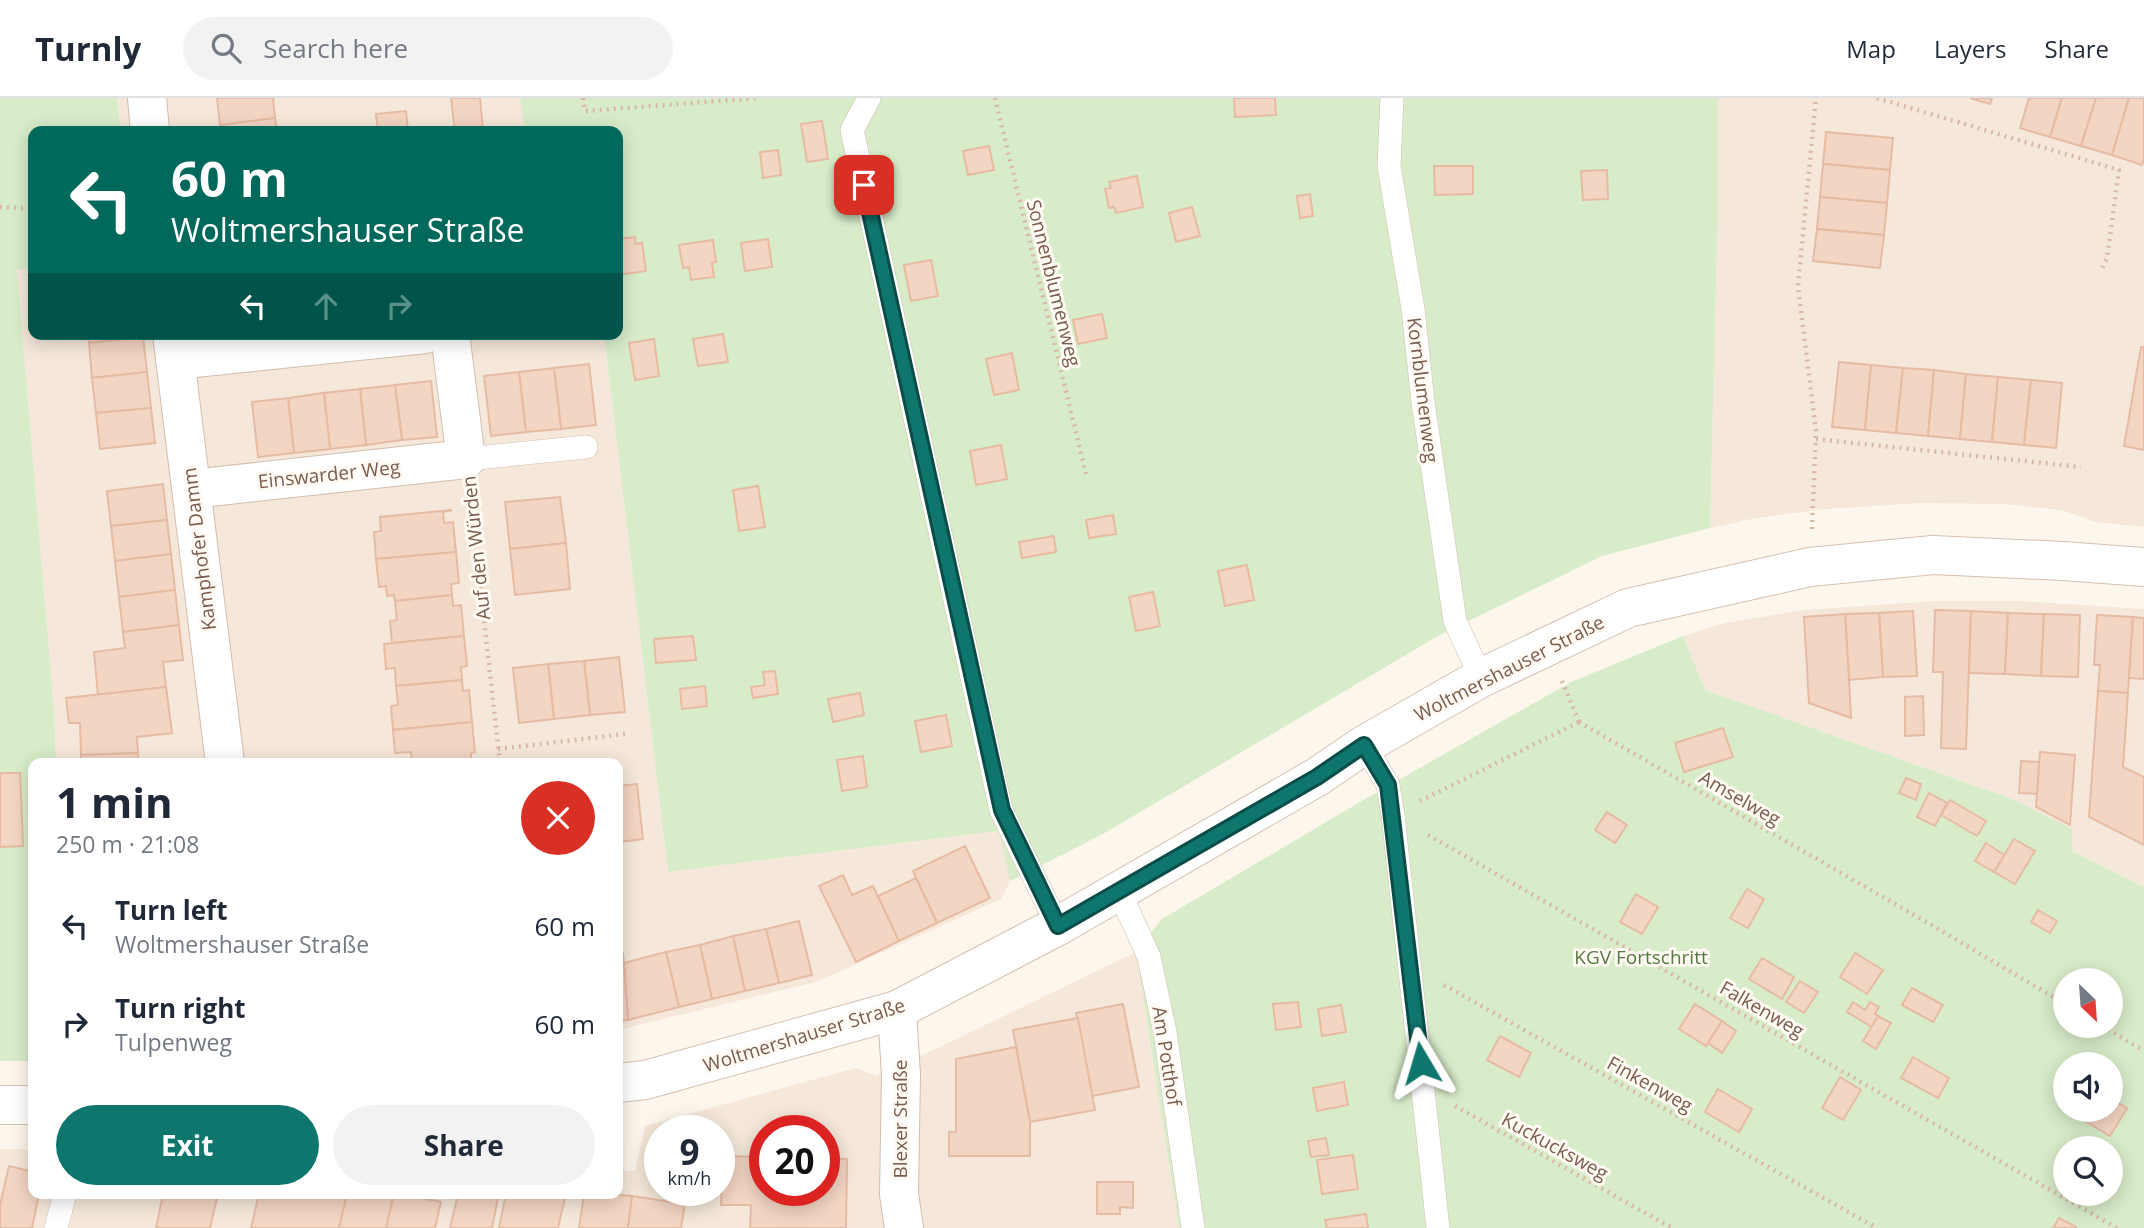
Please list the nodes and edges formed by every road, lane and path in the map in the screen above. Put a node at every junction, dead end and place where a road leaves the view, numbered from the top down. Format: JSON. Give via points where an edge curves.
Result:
{"nodes":[{"id":1,"x":147,"y":98,"type":"edge"},
{"id":2,"x":583,"y":98,"type":"edge"},
{"id":3,"x":758,"y":98,"type":"edge"},
{"id":4,"x":869,"y":98,"type":"edge"},
{"id":5,"x":995,"y":98,"type":"edge"},
{"id":6,"x":1392,"y":98,"type":"edge"},
{"id":7,"x":1816,"y":98,"type":"edge"},
{"id":8,"x":1877,"y":98,"type":"edge"},
{"id":9,"x":150,"y":126,"type":"edge"},
{"id":10,"x":0,"y":207,"type":"edge"},
{"id":11,"x":28,"y":209,"type":"edge"},
{"id":12,"x":2101,"y":271,"type":"dead end"},
{"id":13,"x":309,"y":340,"type":"edge"},
{"id":14,"x":451,"y":340,"type":"edge"},
{"id":15,"x":173,"y":347,"type":"edge"},
{"id":16,"x":1816,"y":439,"type":"junction"},
{"id":17,"x":586,"y":447,"type":"dead end"},
{"id":18,"x":466,"y":459,"type":"junction"},
{"id":19,"x":2081,"y":467,"type":"dead end"},
{"id":20,"x":1087,"y":474,"type":"dead end"},
{"id":21,"x":192,"y":489,"type":"junction"},
{"id":22,"x":1810,"y":567,"type":"junction"},
{"id":23,"x":2144,"y":567,"type":"edge"},
{"id":24,"x":1481,"y":678,"type":"junction"},
{"id":25,"x":625,"y":734,"type":"dead end"},
{"id":26,"x":1364,"y":745,"type":"junction"},
{"id":27,"x":498,"y":749,"type":"junction"},
{"id":28,"x":224,"y":758,"type":"edge"},
{"id":29,"x":499,"y":758,"type":"edge"},
{"id":30,"x":1393,"y":815,"type":"junction"},
{"id":31,"x":1119,"y":891,"type":"junction"},
{"id":32,"x":1058,"y":926,"type":"junction"},
{"id":33,"x":1409,"y":965,"type":"junction"},
{"id":34,"x":2053,"y":997,"type":"edge"},
{"id":35,"x":897,"y":1010,"type":"junction"},
{"id":36,"x":2122,"y":1038,"type":"edge"},
{"id":37,"x":2144,"y":1051,"type":"edge"},
{"id":38,"x":623,"y":1082,"type":"edge"},
{"id":39,"x":1424,"y":1088,"type":"junction"},
{"id":40,"x":0,"y":1105,"type":"edge"},
{"id":41,"x":28,"y":1105,"type":"edge"},
{"id":42,"x":64,"y":1199,"type":"edge"},
{"id":43,"x":56,"y":1228,"type":"edge"},
{"id":44,"x":904,"y":1228,"type":"edge"},
{"id":45,"x":1193,"y":1228,"type":"edge"},
{"id":46,"x":1438,"y":1228,"type":"edge"},
{"id":47,"x":1672,"y":1228,"type":"edge"},
{"id":48,"x":1877,"y":1228,"type":"edge"},
{"id":49,"x":2117,"y":1228,"type":"edge"}],
"edges":[{"from":1,"to":9,"type":"street"},
{"from":2,"to":3,"type":"path","via":[[585,111]]},
{"from":4,"to":32,"type":"lane","via":[[852,130],[1002,810]]},
{"from":5,"to":20,"type":"path","name":"Sonnenblumenweg"},
{"from":6,"to":24,"type":"lane","name":"Kornblumenweg","via":[[1389,166],[1455,621]]},
{"from":7,"to":16,"type":"path","via":[[1798,286]]},
{"from":8,"to":12,"type":"path","via":[[2119,170],[2107,258]]},
{"from":10,"to":11,"type":"path"},
{"from":13,"to":15,"type":"street"},
{"from":14,"to":18,"type":"street","name":"Auf den Würden"},
{"from":15,"to":21,"type":"street","name":"Kamphofer Damm"},
{"from":16,"to":19,"type":"path"},
{"from":16,"to":22,"type":"path"},
{"from":17,"to":18,"type":"lane"},
{"from":18,"to":21,"type":"street","name":"Einswarder Weg"},
{"from":18,"to":27,"type":"path","name":"Auf den Würden"},
{"from":21,"to":28,"type":"street","name":"Kamphofer Damm"},
{"from":22,"to":23,"type":"street","name":"Woltmershauser Straße","via":[[1933,555]]},
{"from":22,"to":24,"type":"street","name":"Woltmershauser Straße","via":[[1629,608]]},
{"from":24,"to":26,"type":"street","name":"Woltmershauser Straße"},
{"from":25,"to":27,"type":"path"},
{"from":26,"to":30,"type":"lane","via":[[1388,785]]},
{"from":26,"to":31,"type":"street","name":"Woltmershauser Straße"},
{"from":27,"to":29,"type":"path","name":"Auf den Würden"},
{"from":30,"to":33,"type":"lane"},
{"from":30,"to":34,"type":"path","name":"Amselweg","via":[[1580,722]]},
{"from":30,"to":49,"type":"path","name":"Falkenweg"},
{"from":31,"to":32,"type":"street","name":"Woltmershauser Straße"},
{"from":31,"to":45,"type":"lane","name":"Am Potthof","via":[[1149,957],[1165,1031]]},
{"from":32,"to":35,"type":"street","name":"Woltmershauser Straße"},
{"from":33,"to":39,"type":"lane"},
{"from":33,"to":48,"type":"path","name":"Finkenweg"},
{"from":35,"to":38,"type":"street","name":"Woltmershauser Straße"},
{"from":35,"to":44,"type":"street","name":"Blexer Straße"},
{"from":36,"to":37,"type":"path"},
{"from":39,"to":46,"type":"lane"},
{"from":39,"to":47,"type":"path","name":"Kuckucksweg"},
{"from":40,"to":41,"type":"street"},
{"from":42,"to":43,"type":"lane"}]}
